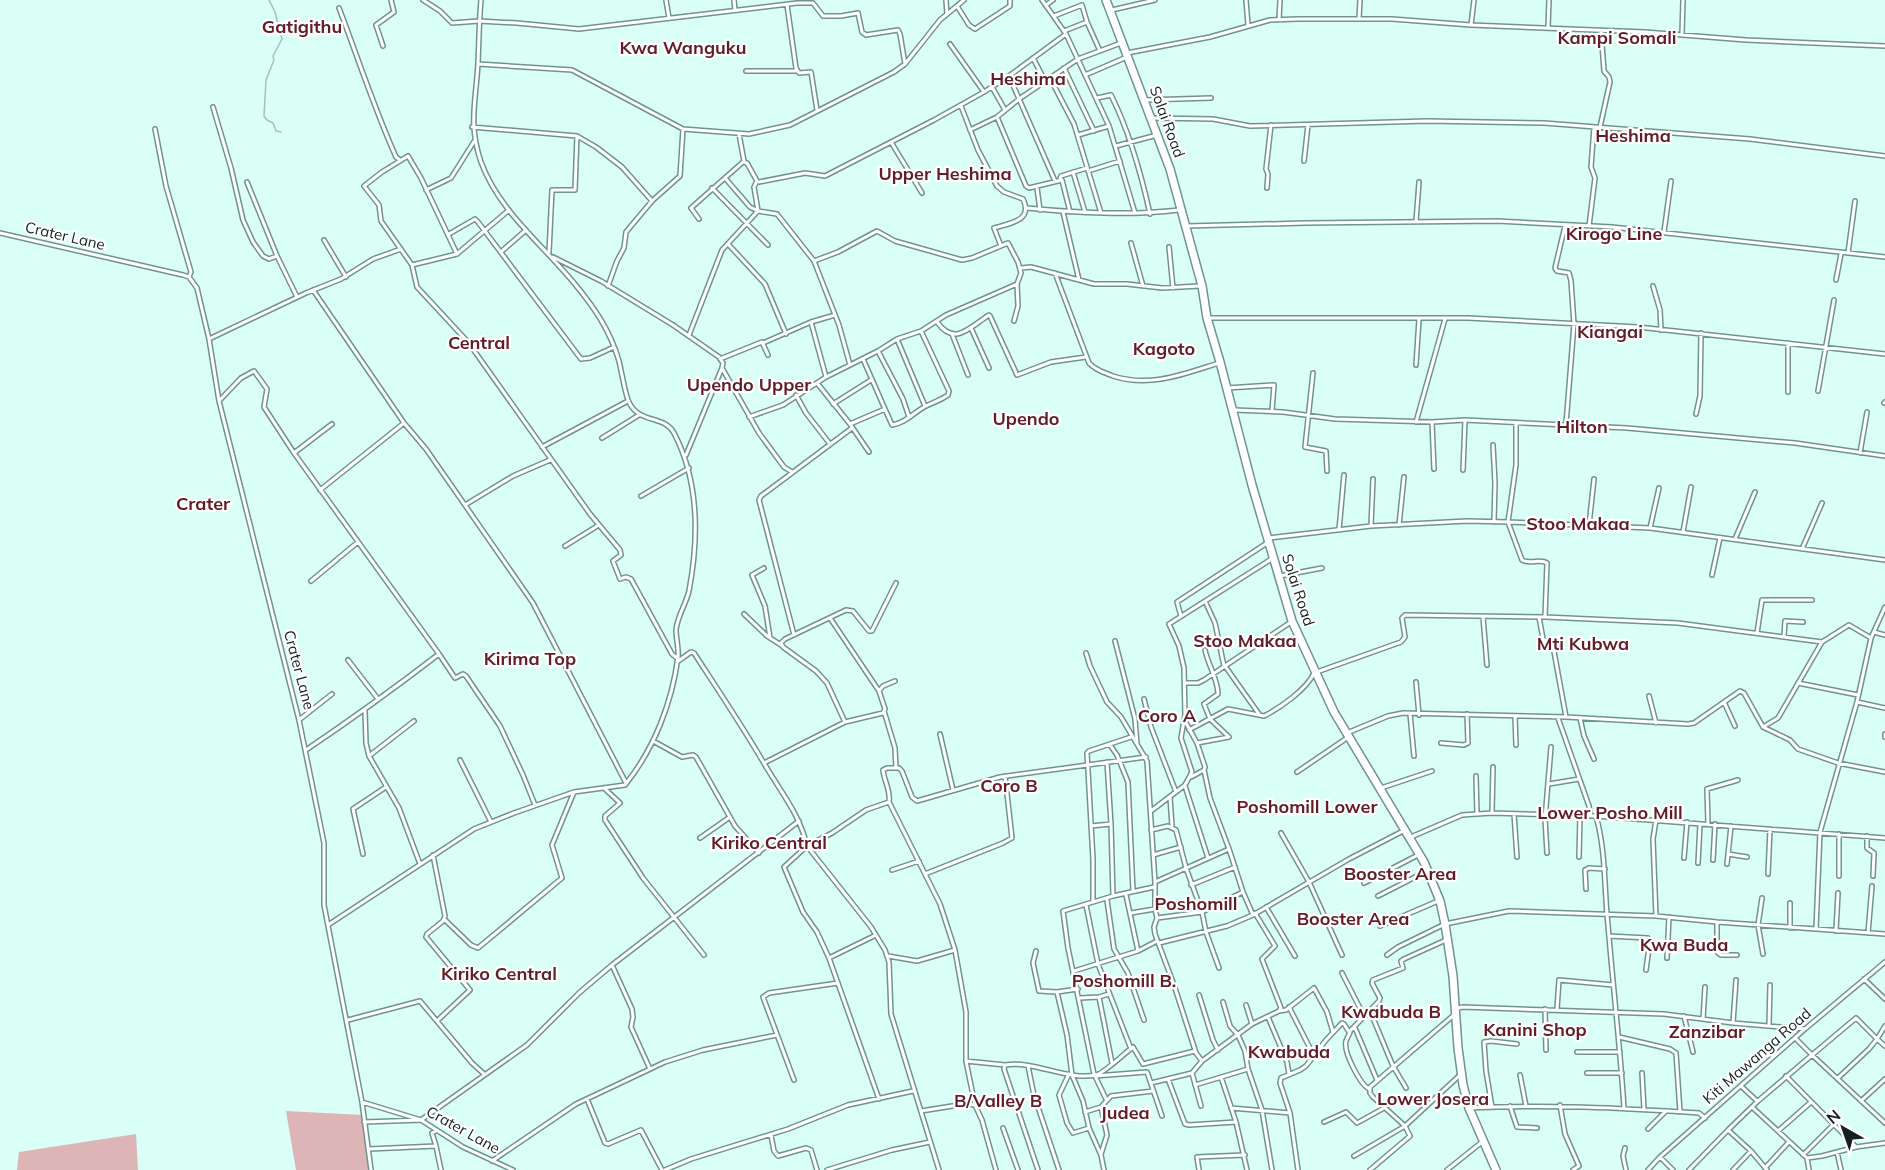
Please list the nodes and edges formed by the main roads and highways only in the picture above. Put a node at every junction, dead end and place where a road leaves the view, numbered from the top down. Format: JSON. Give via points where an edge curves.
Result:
{"nodes":[{"id":1,"x":1106,"y":0,"type":"edge"},
{"id":2,"x":1496,"y":1170,"type":"edge"}],
"edges":[{"from":1,"to":2,"type":"highway","name":"Solai Road","via":[[1170,169],[1207,318],[1292,621],[1314,673],[1429,871],[1440,901],[1448,939],[1461,1074],[1469,1108]]}]}
